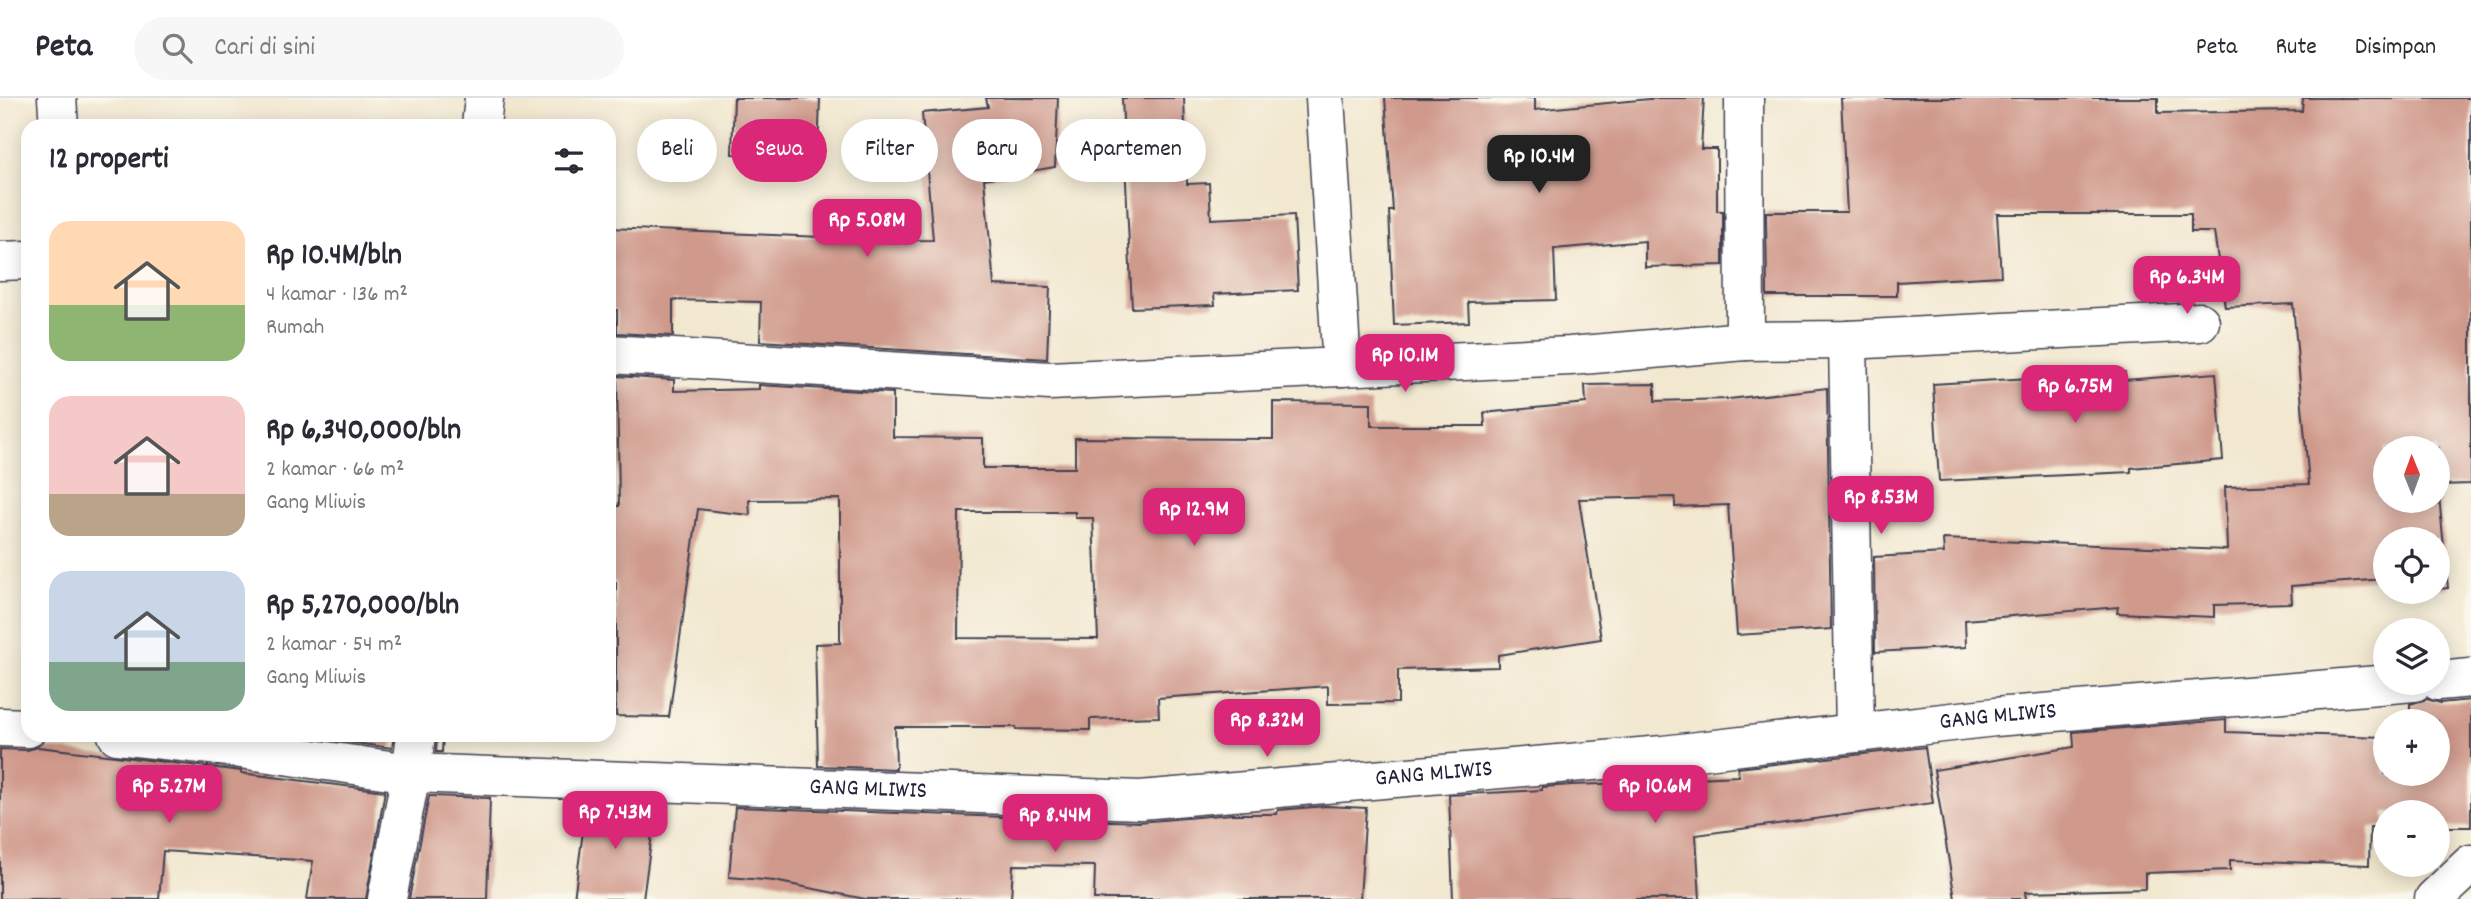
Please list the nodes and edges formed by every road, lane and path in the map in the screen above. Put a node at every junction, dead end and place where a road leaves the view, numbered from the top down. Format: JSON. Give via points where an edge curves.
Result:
{"nodes":[{"id":1,"x":57,"y":98,"type":"edge"},
{"id":2,"x":484,"y":98,"type":"edge"},
{"id":3,"x":1325,"y":98,"type":"edge"},
{"id":4,"x":1744,"y":98,"type":"edge"},
{"id":5,"x":58,"y":119,"type":"edge"},
{"id":6,"x":482,"y":119,"type":"edge"},
{"id":7,"x":21,"y":260,"type":"edge"},
{"id":8,"x":0,"y":261,"type":"edge"},
{"id":9,"x":2200,"y":322,"type":"dead end"},
{"id":10,"x":1848,"y":340,"type":"junction"},
{"id":11,"x":1745,"y":341,"type":"junction"},
{"id":12,"x":616,"y":354,"type":"edge"},
{"id":13,"x":1342,"y":367,"type":"junction"},
{"id":14,"x":2471,"y":678,"type":"edge"},
{"id":15,"x":2450,"y":680,"type":"edge"},
{"id":16,"x":2373,"y":685,"type":"edge"},
{"id":17,"x":0,"y":727,"type":"edge"},
{"id":18,"x":21,"y":728,"type":"edge"},
{"id":19,"x":1855,"y":733,"type":"junction"},
{"id":20,"x":183,"y":742,"type":"edge"},
{"id":21,"x":415,"y":742,"type":"edge"},
{"id":22,"x":411,"y":773,"type":"junction"},
{"id":23,"x":2469,"y":871,"type":"edge"},
{"id":24,"x":387,"y":899,"type":"edge"},
{"id":25,"x":2434,"y":899,"type":"edge"}],
"edges":[{"from":1,"to":5,"type":"street"},
{"from":2,"to":6,"type":"street"},
{"from":3,"to":13,"type":"street"},
{"from":4,"to":11,"type":"street"},
{"from":7,"to":8,"type":"street"},
{"from":9,"to":10,"type":"street"},
{"from":10,"to":11,"type":"street"},
{"from":10,"to":19,"type":"street"},
{"from":11,"to":13,"type":"street","via":[[1570,356]]},
{"from":12,"to":13,"type":"street","via":[[1050,381]]},
{"from":14,"to":15,"type":"street"},
{"from":16,"to":19,"type":"street","name":"GANG MLIWIS"},
{"from":17,"to":18,"type":"street"},
{"from":19,"to":22,"type":"street","name":"GANG MLIWIS","via":[[1663,755],[1140,800]]},
{"from":20,"to":22,"type":"street","name":"GANG MLIWIS"},
{"from":21,"to":22,"type":"street"},
{"from":22,"to":24,"type":"street"},
{"from":23,"to":25,"type":"street"}]}
